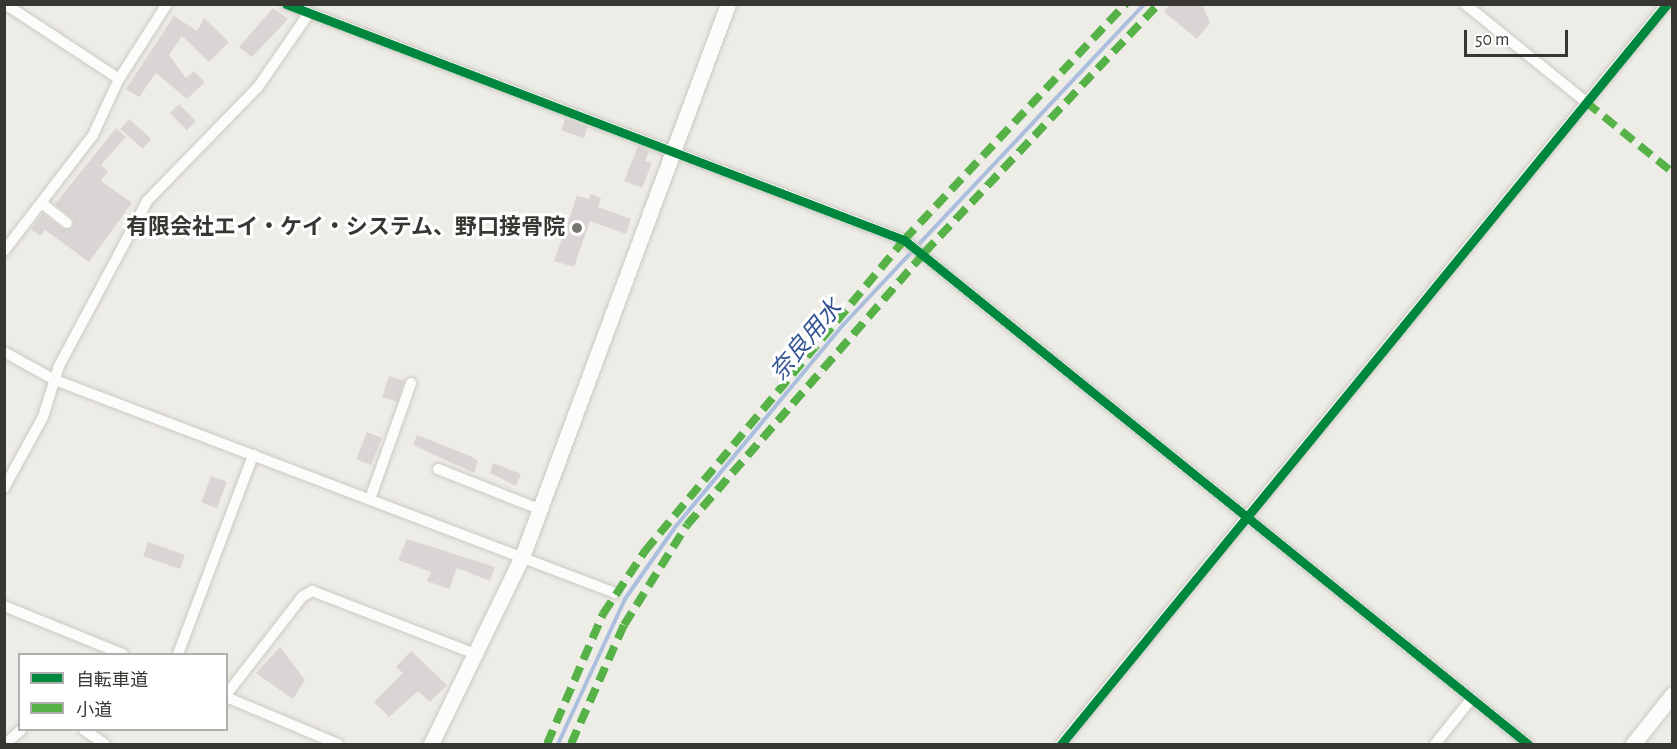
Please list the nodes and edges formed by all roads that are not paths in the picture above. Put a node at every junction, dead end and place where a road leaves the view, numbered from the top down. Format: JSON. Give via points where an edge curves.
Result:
{"nodes":[{"id":1,"x":4,"y":4,"type":"edge"},
{"id":2,"x":167,"y":4,"type":"edge"},
{"id":3,"x":285,"y":4,"type":"edge"},
{"id":4,"x":728,"y":4,"type":"edge"},
{"id":5,"x":1465,"y":4,"type":"edge"},
{"id":6,"x":1667,"y":4,"type":"edge"},
{"id":7,"x":309,"y":13,"type":"junction"},
{"id":8,"x":119,"y":79,"type":"junction"},
{"id":9,"x":1587,"y":102,"type":"junction"},
{"id":10,"x":672,"y":153,"type":"junction"},
{"id":11,"x":44,"y":205,"type":"junction"},
{"id":12,"x":67,"y":223,"type":"dead end"},
{"id":13,"x":4,"y":251,"type":"edge"},
{"id":14,"x":4,"y":352,"type":"edge"},
{"id":15,"x":55,"y":380,"type":"junction"},
{"id":16,"x":411,"y":383,"type":"dead end"},
{"id":17,"x":253,"y":455,"type":"junction"},
{"id":18,"x":438,"y":470,"type":"dead end"},
{"id":19,"x":4,"y":488,"type":"edge"},
{"id":20,"x":370,"y":499,"type":"junction"},
{"id":21,"x":539,"y":509,"type":"junction"},
{"id":22,"x":1248,"y":517,"type":"junction"},
{"id":23,"x":522,"y":557,"type":"junction"},
{"id":24,"x":615,"y":593,"type":"dead end"},
{"id":25,"x":4,"y":606,"type":"edge"},
{"id":26,"x":121,"y":653,"type":"edge"},
{"id":27,"x":178,"y":653,"type":"edge"},
{"id":28,"x":478,"y":655,"type":"junction"},
{"id":29,"x":228,"y":693,"type":"edge"},
{"id":30,"x":1672,"y":695,"type":"edge"},
{"id":31,"x":228,"y":697,"type":"edge"},
{"id":32,"x":1472,"y":698,"type":"junction"},
{"id":33,"x":19,"y":731,"type":"edge"},
{"id":34,"x":87,"y":731,"type":"edge"},
{"id":35,"x":5,"y":744,"type":"edge"},
{"id":36,"x":105,"y":744,"type":"edge"},
{"id":37,"x":338,"y":744,"type":"edge"},
{"id":38,"x":430,"y":744,"type":"edge"},
{"id":39,"x":1061,"y":744,"type":"edge"},
{"id":40,"x":1435,"y":744,"type":"edge"},
{"id":41,"x":1528,"y":744,"type":"edge"},
{"id":42,"x":1633,"y":744,"type":"edge"}],
"edges":[{"from":1,"to":8,"type":"street"},
{"from":2,"to":8,"type":"street"},
{"from":3,"to":7,"type":"street"},
{"from":4,"to":10,"type":"street"},
{"from":5,"to":9,"type":"street"},
{"from":6,"to":9,"type":"street"},
{"from":7,"to":10,"type":"street"},
{"from":7,"to":15,"type":"street","via":[[258,87],[156,186]]},
{"from":8,"to":11,"type":"street","via":[[98,126]]},
{"from":9,"to":22,"type":"street"},
{"from":10,"to":21,"type":"street"},
{"from":10,"to":22,"type":"street","via":[[904,240]]},
{"from":11,"to":12,"type":"street"},
{"from":11,"to":13,"type":"street"},
{"from":14,"to":15,"type":"street"},
{"from":15,"to":17,"type":"street"},
{"from":15,"to":19,"type":"street","via":[[43,417]]},
{"from":16,"to":20,"type":"street"},
{"from":17,"to":20,"type":"street"},
{"from":17,"to":27,"type":"street"},
{"from":18,"to":21,"type":"street"},
{"from":20,"to":23,"type":"street"},
{"from":21,"to":23,"type":"street"},
{"from":22,"to":32,"type":"street"},
{"from":22,"to":39,"type":"street"},
{"from":23,"to":24,"type":"street"},
{"from":23,"to":28,"type":"street"},
{"from":25,"to":26,"type":"street"},
{"from":28,"to":29,"type":"street","via":[[312,591],[302,597]]},
{"from":28,"to":38,"type":"street"},
{"from":30,"to":42,"type":"street"},
{"from":31,"to":37,"type":"street"},
{"from":32,"to":40,"type":"street"},
{"from":32,"to":41,"type":"street"},
{"from":33,"to":35,"type":"street"},
{"from":34,"to":36,"type":"street"}]}
